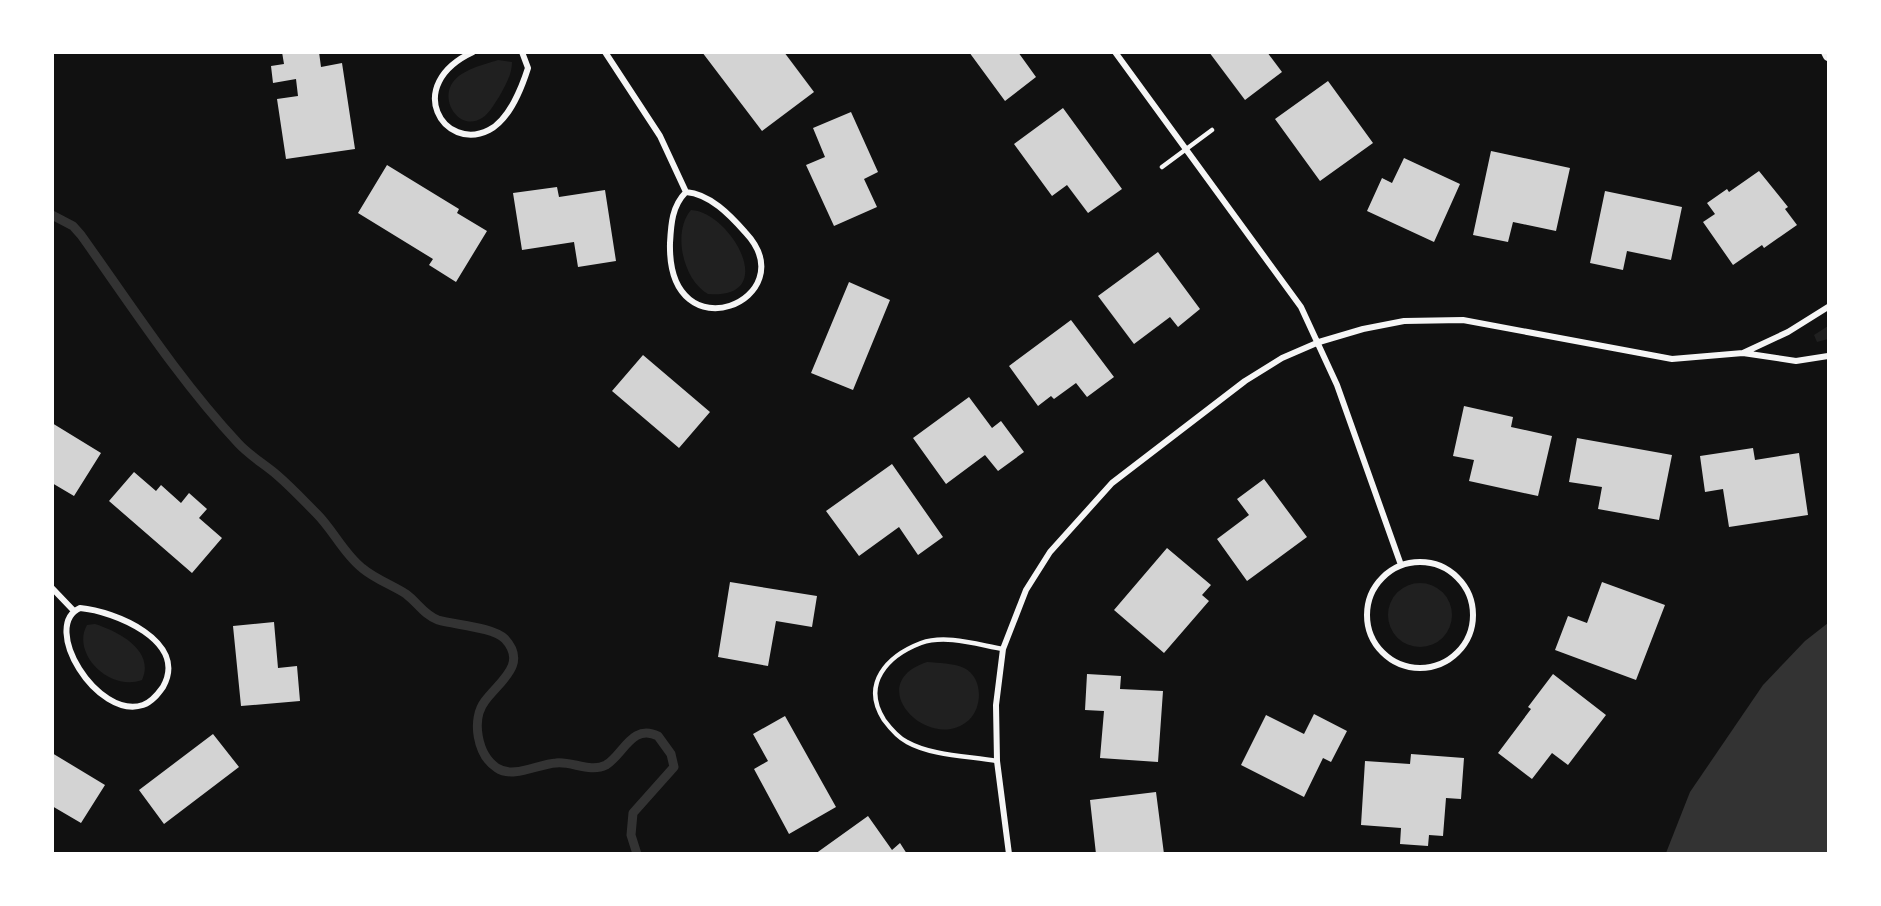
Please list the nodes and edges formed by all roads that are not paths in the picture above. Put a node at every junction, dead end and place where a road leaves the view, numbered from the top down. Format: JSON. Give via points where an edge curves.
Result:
{"nodes":[{"id":1,"x":473,"y":52,"type":"edge"},
{"id":2,"x":605,"y":52,"type":"edge"},
{"id":3,"x":1115,"y":52,"type":"edge"},
{"id":4,"x":524,"y":53,"type":"edge"},
{"id":5,"x":1212,"y":130,"type":"dead end"},
{"id":6,"x":1187,"y":148,"type":"junction"},
{"id":7,"x":1161,"y":167,"type":"dead end"},
{"id":8,"x":686,"y":192,"type":"junction"},
{"id":9,"x":1828,"y":308,"type":"edge"},
{"id":10,"x":1319,"y":342,"type":"junction"},
{"id":11,"x":1743,"y":353,"type":"junction"},
{"id":12,"x":1828,"y":356,"type":"edge"},
{"id":13,"x":1401,"y":565,"type":"junction"},
{"id":14,"x":52,"y":588,"type":"edge"},
{"id":15,"x":74,"y":611,"type":"junction"},
{"id":16,"x":1003,"y":649,"type":"junction"},
{"id":17,"x":997,"y":761,"type":"junction"},
{"id":18,"x":1009,"y":854,"type":"edge"}],
"edges":[{"from":1,"to":4,"type":"street","via":[[447,69],[437,81],[434,95],[445,124],[458,133],[475,135],[491,130],[503,118],[528,68]]},
{"from":2,"to":8,"type":"street","via":[[660,136]]},
{"from":3,"to":6,"type":"street"},
{"from":5,"to":6,"type":"lane"},
{"from":6,"to":7,"type":"lane"},
{"from":6,"to":10,"type":"street","via":[[1290,288]]},
{"from":8,"to":8,"type":"street","via":[[679,199],[671,223],[673,272],[682,290],[695,303],[712,310],[731,307],[758,284],[762,268],[757,250],[748,234],[715,204]]},
{"from":9,"to":11,"type":"street"},
{"from":10,"to":11,"type":"street","via":[[1363,328],[1404,321],[1463,320],[1672,359]]},
{"from":10,"to":13,"type":"street"},
{"from":10,"to":16,"type":"street","via":[[1282,358],[1245,381],[1112,483],[1050,552],[1026,590]]},
{"from":11,"to":12,"type":"street","via":[[1796,361]]},
{"from":13,"to":13,"type":"street","via":[[1374,589],[1367,624],[1373,641],[1400,665],[1418,669],[1435,666],[1450,659],[1471,632],[1471,598],[1463,583],[1436,564]]},
{"from":14,"to":15,"type":"street"},
{"from":15,"to":15,"type":"street","via":[[67,636],[71,653],[78,669],[99,694],[129,706],[143,705],[157,696],[167,679],[167,663],[149,634],[103,612]]},
{"from":16,"to":17,"type":"street","via":[[996,705]]},
{"from":16,"to":17,"type":"lane","via":[[945,640],[923,643],[885,667],[874,688],[878,710],[891,730],[907,742]]},
{"from":17,"to":18,"type":"street"}]}
